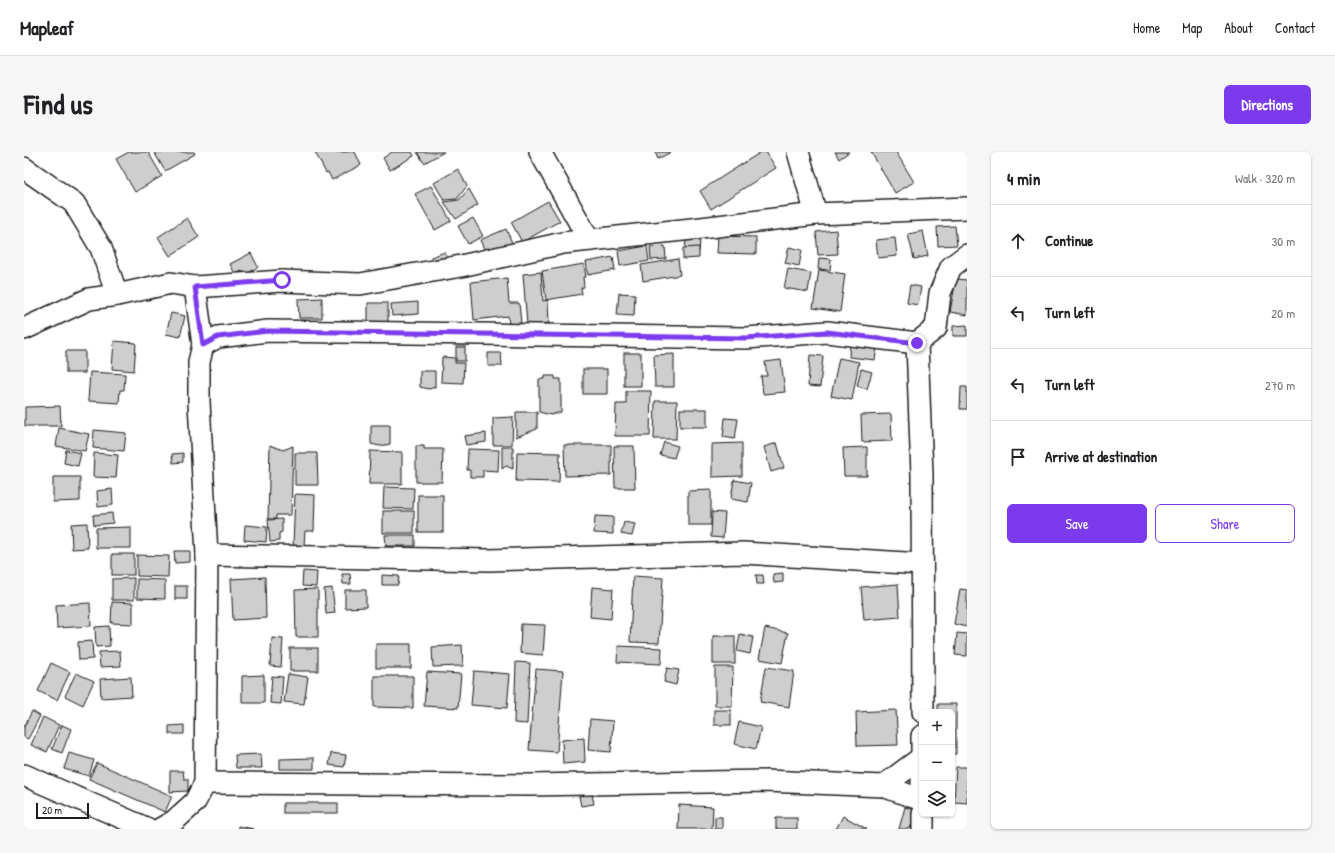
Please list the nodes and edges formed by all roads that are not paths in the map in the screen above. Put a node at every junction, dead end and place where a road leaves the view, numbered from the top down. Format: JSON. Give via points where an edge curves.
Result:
{"nodes":[{"id":1,"x":540,"y":152,"type":"edge"},
{"id":2,"x":798,"y":152,"type":"edge"},
{"id":3,"x":24,"y":168,"type":"edge"},
{"id":4,"x":967,"y":208,"type":"edge"},
{"id":5,"x":816,"y":214,"type":"junction"},
{"id":6,"x":589,"y":240,"type":"junction"},
{"id":7,"x":967,"y":255,"type":"edge"},
{"id":8,"x":195,"y":287,"type":"junction"},
{"id":9,"x":117,"y":295,"type":"junction"},
{"id":10,"x":24,"y":329,"type":"edge"},
{"id":11,"x":917,"y":343,"type":"junction"},
{"id":12,"x":203,"y":345,"type":"junction"},
{"id":13,"x":207,"y":555,"type":"junction"},
{"id":14,"x":922,"y":564,"type":"junction"},
{"id":15,"x":923,"y":709,"type":"edge"},
{"id":16,"x":919,"y":759,"type":"edge"},
{"id":17,"x":24,"y":775,"type":"edge"},
{"id":18,"x":205,"y":784,"type":"junction"},
{"id":19,"x":883,"y":786,"type":"junction"},
{"id":20,"x":919,"y":799,"type":"edge"},
{"id":21,"x":923,"y":817,"type":"edge"},
{"id":22,"x":148,"y":829,"type":"edge"},
{"id":23,"x":160,"y":829,"type":"edge"},
{"id":24,"x":923,"y":829,"type":"edge"}],
"edges":[{"from":1,"to":6,"type":"street"},
{"from":2,"to":5,"type":"street"},
{"from":3,"to":9,"type":"street","via":[[74,204],[101,248]]},
{"from":4,"to":5,"type":"street"},
{"from":5,"to":6,"type":"street"},
{"from":6,"to":8,"type":"street","via":[[360,284],[282,280]]},
{"from":7,"to":11,"type":"street","via":[[951,267],[940,293],[936,328]]},
{"from":8,"to":9,"type":"street","via":[[171,284]]},
{"from":8,"to":12,"type":"street"},
{"from":9,"to":10,"type":"street","via":[[89,299]]},
{"from":11,"to":12,"type":"street","via":[[827,332],[746,338],[268,331],[218,337]]},
{"from":11,"to":14,"type":"street","via":[[922,475]]},
{"from":12,"to":13,"type":"street","via":[[199,362],[199,402]]},
{"from":13,"to":14,"type":"street","via":[[489,560],[742,553]]},
{"from":13,"to":18,"type":"street"},
{"from":14,"to":15,"type":"street"},
{"from":16,"to":19,"type":"street"},
{"from":17,"to":22,"type":"street"},
{"from":18,"to":19,"type":"street","via":[[530,785],[766,781]]},
{"from":18,"to":23,"type":"street","via":[[195,802],[174,821]]},
{"from":19,"to":20,"type":"street"},
{"from":21,"to":24,"type":"street"}]}
